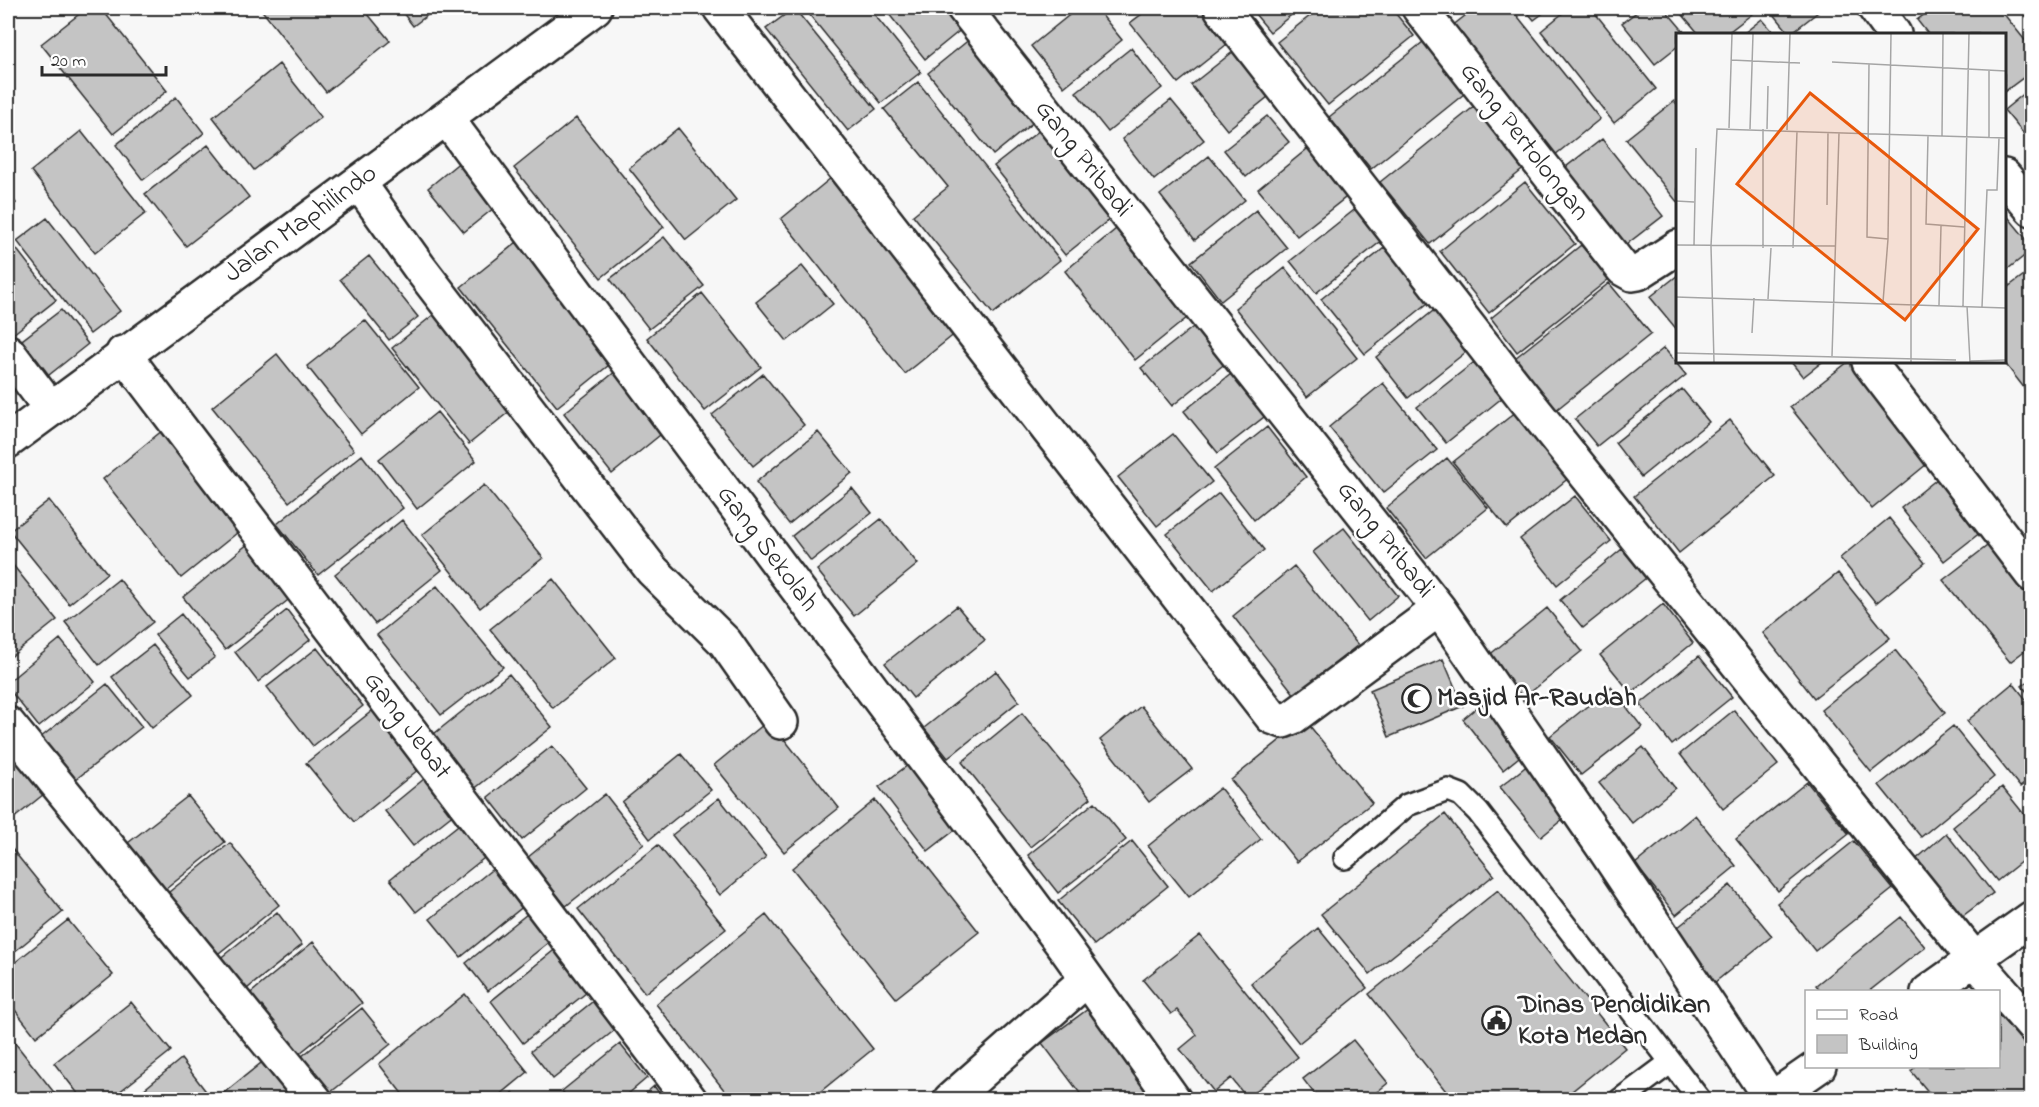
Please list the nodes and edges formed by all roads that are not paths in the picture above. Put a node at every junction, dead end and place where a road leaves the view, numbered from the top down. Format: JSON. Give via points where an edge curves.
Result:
{"nodes":[{"id":1,"x":595,"y":8,"type":"edge"},
{"id":2,"x":720,"y":8,"type":"edge"},
{"id":3,"x":964,"y":8,"type":"edge"},
{"id":4,"x":1221,"y":8,"type":"edge"},
{"id":5,"x":1419,"y":8,"type":"edge"},
{"id":6,"x":1875,"y":8,"type":"edge"},
{"id":7,"x":1893,"y":33,"type":"edge"},
{"id":8,"x":447,"y":119,"type":"junction"},
{"id":9,"x":2006,"y":178,"type":"edge"},
{"id":10,"x":359,"y":183,"type":"junction"},
{"id":11,"x":2031,"y":209,"type":"edge"},
{"id":12,"x":1676,"y":248,"type":"edge"},
{"id":13,"x":8,"y":352,"type":"edge"},
{"id":14,"x":123,"y":353,"type":"junction"},
{"id":15,"x":1870,"y":363,"type":"edge"},
{"id":16,"x":51,"y":409,"type":"junction"},
{"id":17,"x":8,"y":441,"type":"edge"},
{"id":18,"x":2031,"y":574,"type":"edge"},
{"id":19,"x":1439,"y":609,"type":"junction"},
{"id":20,"x":781,"y":722,"type":"dead end"},
{"id":21,"x":8,"y":724,"type":"edge"},
{"id":22,"x":1345,"y":858,"type":"dead end"},
{"id":23,"x":2031,"y":918,"type":"edge"},
{"id":24,"x":1975,"y":960,"type":"junction"},
{"id":25,"x":1087,"y":979,"type":"junction"},
{"id":26,"x":1931,"y":990,"type":"edge"},
{"id":27,"x":2031,"y":1025,"type":"edge"},
{"id":28,"x":1671,"y":1062,"type":"junction"},
{"id":29,"x":1815,"y":1068,"type":"edge"},
{"id":30,"x":1771,"y":1099,"type":"edge"},
{"id":31,"x":315,"y":1100,"type":"edge"},
{"id":32,"x":690,"y":1100,"type":"edge"},
{"id":33,"x":950,"y":1100,"type":"edge"},
{"id":34,"x":1174,"y":1100,"type":"edge"},
{"id":35,"x":1620,"y":1100,"type":"edge"},
{"id":36,"x":1700,"y":1100,"type":"edge"}],
"edges":[{"from":1,"to":8,"type":"street","name":"Jalan Maphilindo"},
{"from":2,"to":19,"type":"street","via":[[1272,717],[1283,721],[1293,717]]},
{"from":3,"to":19,"type":"street","name":"Gang Pribadi"},
{"from":4,"to":24,"type":"street","via":[[1522,395]]},
{"from":5,"to":12,"type":"street","name":"Gang Pertolongan","via":[[1623,269],[1632,274],[1643,270]]},
{"from":6,"to":7,"type":"street"},
{"from":8,"to":10,"type":"street","name":"Jalan Maphilindo"},
{"from":8,"to":25,"type":"street","name":"Gang Sekolah"},
{"from":9,"to":11,"type":"street"},
{"from":10,"to":14,"type":"street","name":"Jalan Maphilindo"},
{"from":10,"to":20,"type":"street","via":[[652,570],[725,642]]},
{"from":13,"to":16,"type":"street"},
{"from":14,"to":16,"type":"street","name":"Jalan Maphilindo"},
{"from":14,"to":32,"type":"street","name":"Gang Jebat"},
{"from":15,"to":18,"type":"street"},
{"from":16,"to":17,"type":"street","name":"Jalan Maphilindo"},
{"from":19,"to":30,"type":"street","name":"Gang Pribadi","via":[[1604,847]]},
{"from":21,"to":31,"type":"street"},
{"from":22,"to":28,"type":"lane","via":[[1407,805],[1448,790],[1461,795]]},
{"from":23,"to":24,"type":"street"},
{"from":24,"to":26,"type":"street"},
{"from":24,"to":27,"type":"street"},
{"from":25,"to":33,"type":"street"},
{"from":25,"to":34,"type":"street","name":"Gang Sekolah"},
{"from":28,"to":35,"type":"lane"},
{"from":28,"to":36,"type":"lane"},
{"from":29,"to":30,"type":"street"}]}
